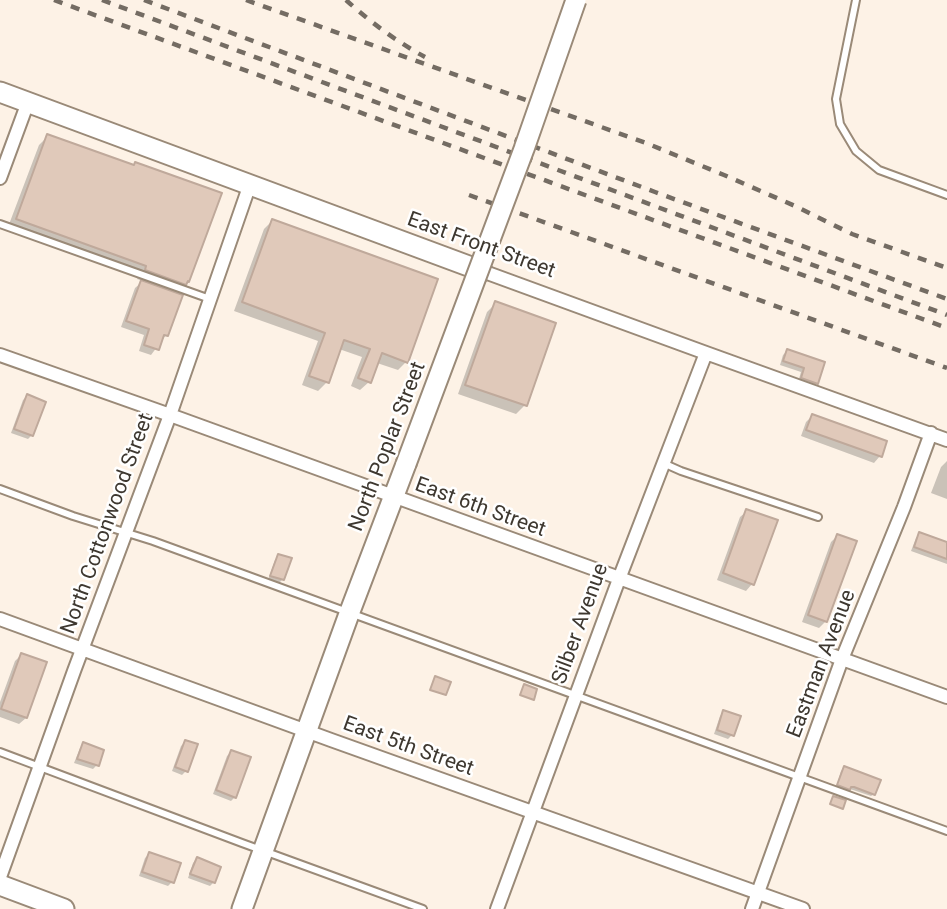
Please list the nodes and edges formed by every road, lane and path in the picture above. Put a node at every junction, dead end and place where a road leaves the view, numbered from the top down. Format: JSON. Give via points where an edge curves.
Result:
{"nodes":[{"id":1,"x":576,"y":0,"type":"edge"},
{"id":2,"x":856,"y":0,"type":"edge"},
{"id":3,"x":0,"y":92,"type":"edge"},
{"id":4,"x":28,"y":102,"type":"junction"},
{"id":5,"x":0,"y":178,"type":"edge"},
{"id":6,"x":250,"y":184,"type":"junction"},
{"id":7,"x":947,"y":195,"type":"edge"},
{"id":8,"x":0,"y":224,"type":"edge"},
{"id":9,"x":482,"y":271,"type":"joint"},
{"id":10,"x":210,"y":299,"type":"junction"},
{"id":11,"x":706,"y":353,"type":"junction"},
{"id":12,"x":0,"y":355,"type":"edge"},
{"id":13,"x":170,"y":415,"type":"junction"},
{"id":14,"x":931,"y":433,"type":"junction"},
{"id":15,"x":947,"y":440,"type":"edge"},
{"id":16,"x":663,"y":463,"type":"junction"},
{"id":17,"x":0,"y":489,"type":"edge"},
{"id":18,"x":394,"y":496,"type":"junction"},
{"id":19,"x":818,"y":517,"type":"dead end"},
{"id":20,"x":126,"y":532,"type":"junction"},
{"id":21,"x":619,"y":579,"type":"junction"},
{"id":22,"x":349,"y":614,"type":"junction"},
{"id":23,"x":0,"y":620,"type":"edge"},
{"id":24,"x":82,"y":650,"type":"junction"},
{"id":25,"x":842,"y":659,"type":"junction"},
{"id":26,"x":575,"y":696,"type":"junction"},
{"id":27,"x":947,"y":697,"type":"edge"},
{"id":28,"x":306,"y":731,"type":"junction"},
{"id":29,"x":0,"y":752,"type":"edge"},
{"id":30,"x":39,"y":767,"type":"junction"},
{"id":31,"x":800,"y":778,"type":"junction"},
{"id":32,"x":532,"y":813,"type":"junction"},
{"id":33,"x":947,"y":831,"type":"edge"},
{"id":34,"x":262,"y":851,"type":"junction"},
{"id":35,"x":0,"y":877,"type":"edge"},
{"id":36,"x":0,"y":885,"type":"edge"},
{"id":37,"x":758,"y":892,"type":"junction"},
{"id":38,"x":64,"y":909,"type":"edge"},
{"id":39,"x":242,"y":909,"type":"edge"},
{"id":40,"x":423,"y":909,"type":"edge"},
{"id":41,"x":497,"y":909,"type":"edge"},
{"id":42,"x":752,"y":909,"type":"edge"},
{"id":43,"x":803,"y":909,"type":"edge"}],
"edges":[{"from":1,"to":18,"type":"main road","name":"North Poplar Street","bridge":true},
{"from":2,"to":7,"type":"lane","via":[[836,99],[840,124],[856,151],[879,170]]},
{"from":3,"to":4,"type":"main road","name":"East Front Street"},
{"from":4,"to":5,"type":"street"},
{"from":4,"to":6,"type":"main road","name":"East Front Street"},
{"from":6,"to":9,"type":"main road","name":"East Front Street"},
{"from":6,"to":10,"type":"street","name":"North Cottonwood Street"},
{"from":8,"to":10,"type":"lane"},
{"from":9,"to":11,"type":"street","name":"East Front Street"},
{"from":10,"to":13,"type":"street","name":"North Cottonwood Street"},
{"from":11,"to":14,"type":"street","name":"East Front Street"},
{"from":11,"to":16,"type":"street","name":"Silber Avenue"},
{"from":12,"to":13,"type":"street","name":"East 6th Street"},
{"from":13,"to":18,"type":"street","name":"East 6th Street"},
{"from":13,"to":20,"type":"street","name":"North Cottonwood Street"},
{"from":14,"to":15,"type":"street","name":"East Front Street"},
{"from":14,"to":25,"type":"street","name":"Eastman Avenue"},
{"from":16,"to":19,"type":"lane"},
{"from":16,"to":21,"type":"street","name":"Silber Avenue"},
{"from":17,"to":20,"type":"lane"},
{"from":18,"to":21,"type":"street","name":"East 6th Street"},
{"from":18,"to":22,"type":"main road","name":"North Poplar Street"},
{"from":20,"to":22,"type":"lane"},
{"from":20,"to":24,"type":"street","name":"North Cottonwood Street"},
{"from":21,"to":25,"type":"street","name":"East 6th Street"},
{"from":21,"to":26,"type":"street","name":"Silber Avenue"},
{"from":22,"to":26,"type":"lane"},
{"from":22,"to":28,"type":"main road","name":"North Poplar Street"},
{"from":23,"to":24,"type":"street","name":"East 5th Street"},
{"from":24,"to":28,"type":"street","name":"East 5th Street"},
{"from":24,"to":30,"type":"street","name":"North Cottonwood Street"},
{"from":25,"to":27,"type":"street","name":"East 6th Street"},
{"from":25,"to":31,"type":"street","name":"Eastman Avenue"},
{"from":26,"to":31,"type":"lane"},
{"from":26,"to":32,"type":"street","name":"Silber Avenue"},
{"from":28,"to":32,"type":"street","name":"East 5th Street"},
{"from":28,"to":34,"type":"main road","name":"North Poplar Street"},
{"from":29,"to":30,"type":"lane"},
{"from":30,"to":34,"type":"lane"},
{"from":30,"to":35,"type":"street","name":"North Cottonwood Street"},
{"from":31,"to":33,"type":"lane"},
{"from":31,"to":37,"type":"street","name":"Eastman Avenue"},
{"from":32,"to":37,"type":"street","name":"East 5th Street"},
{"from":32,"to":41,"type":"street","name":"Silber Avenue"},
{"from":34,"to":39,"type":"main road","name":"North Poplar Street"},
{"from":34,"to":40,"type":"lane"},
{"from":36,"to":38,"type":"main road"},
{"from":37,"to":42,"type":"street","name":"Eastman Avenue"},
{"from":37,"to":43,"type":"street","name":"East 5th Street"}]}
